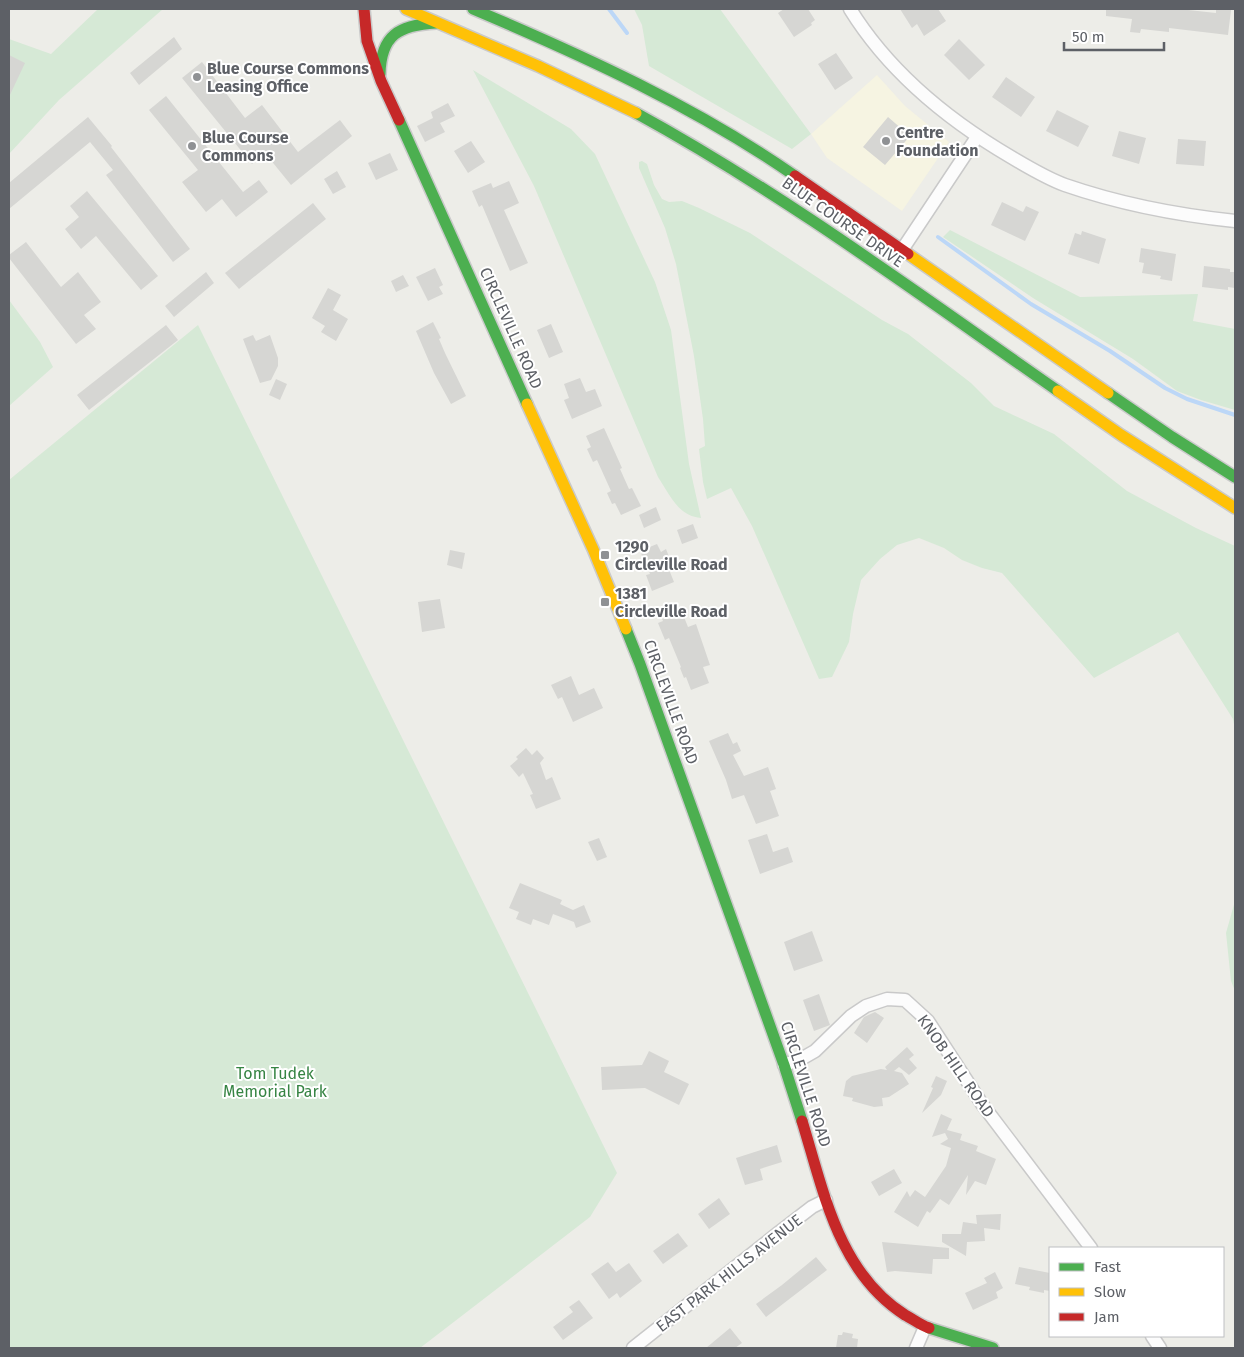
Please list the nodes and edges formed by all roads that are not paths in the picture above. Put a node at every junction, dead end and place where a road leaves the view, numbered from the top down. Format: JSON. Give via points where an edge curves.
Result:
{"nodes":[{"id":1,"x":364,"y":9,"type":"edge"},
{"id":2,"x":406,"y":9,"type":"edge"},
{"id":3,"x":473,"y":9,"type":"edge"},
{"id":4,"x":850,"y":9,"type":"edge"},
{"id":5,"x":439,"y":23,"type":"junction"},
{"id":6,"x":381,"y":81,"type":"junction"},
{"id":7,"x":977,"y":137,"type":"junction"},
{"id":8,"x":1235,"y":221,"type":"edge"},
{"id":9,"x":902,"y":250,"type":"junction"},
{"id":10,"x":1235,"y":477,"type":"edge"},
{"id":11,"x":1235,"y":508,"type":"edge"},
{"id":12,"x":784,"y":1065,"type":"junction"},
{"id":13,"x":826,"y":1200,"type":"junction"},
{"id":14,"x":1090,"y":1247,"type":"edge"},
{"id":15,"x":925,"y":1327,"type":"junction"},
{"id":16,"x":1153,"y":1337,"type":"edge"},
{"id":17,"x":633,"y":1348,"type":"edge"},
{"id":18,"x":916,"y":1348,"type":"edge"},
{"id":19,"x":993,"y":1348,"type":"edge"},
{"id":20,"x":1160,"y":1348,"type":"edge"}],
"edges":[{"from":1,"to":6,"type":"main road","name":"CIRCLEVILLE ROAD","via":[[367,41]]},
{"from":2,"to":5,"type":"main road","name":"BLUE COURSE DRIVE"},
{"from":3,"to":9,"type":"main road","name":"BLUE COURSE DRIVE","via":[[644,87],[731,135],[812,186]]},
{"from":4,"to":7,"type":"street","via":[[890,62],[924,95]]},
{"from":5,"to":6,"type":"main road","via":[[410,25],[389,38],[381,54]]},
{"from":5,"to":11,"type":"main road","name":"BLUE COURSE DRIVE","via":[[614,102],[742,173],[1121,435]]},
{"from":6,"to":12,"type":"main road","name":"CIRCLEVILLE ROAD","via":[[593,549],[640,664]]},
{"from":7,"to":8,"type":"street","via":[[1062,184],[1171,213]]},
{"from":7,"to":9,"type":"street"},
{"from":9,"to":10,"type":"main road","name":"BLUE COURSE DRIVE"},
{"from":12,"to":13,"type":"main road","name":"CIRCLEVILLE ROAD"},
{"from":12,"to":14,"type":"street","name":"KNOB HILL ROAD","via":[[815,1051],[866,1006],[893,998],[911,1003],[928,1021],[982,1104]]},
{"from":13,"to":15,"type":"main road","name":"CIRCLEVILLE ROAD","via":[[843,1244],[864,1279],[890,1305]]},
{"from":13,"to":17,"type":"street","name":"EAST PARK HILLS AVENUE","via":[[777,1234]]},
{"from":15,"to":18,"type":"street"},
{"from":15,"to":19,"type":"main road","name":"CIRCLEVILLE ROAD"},
{"from":16,"to":20,"type":"street"}]}
